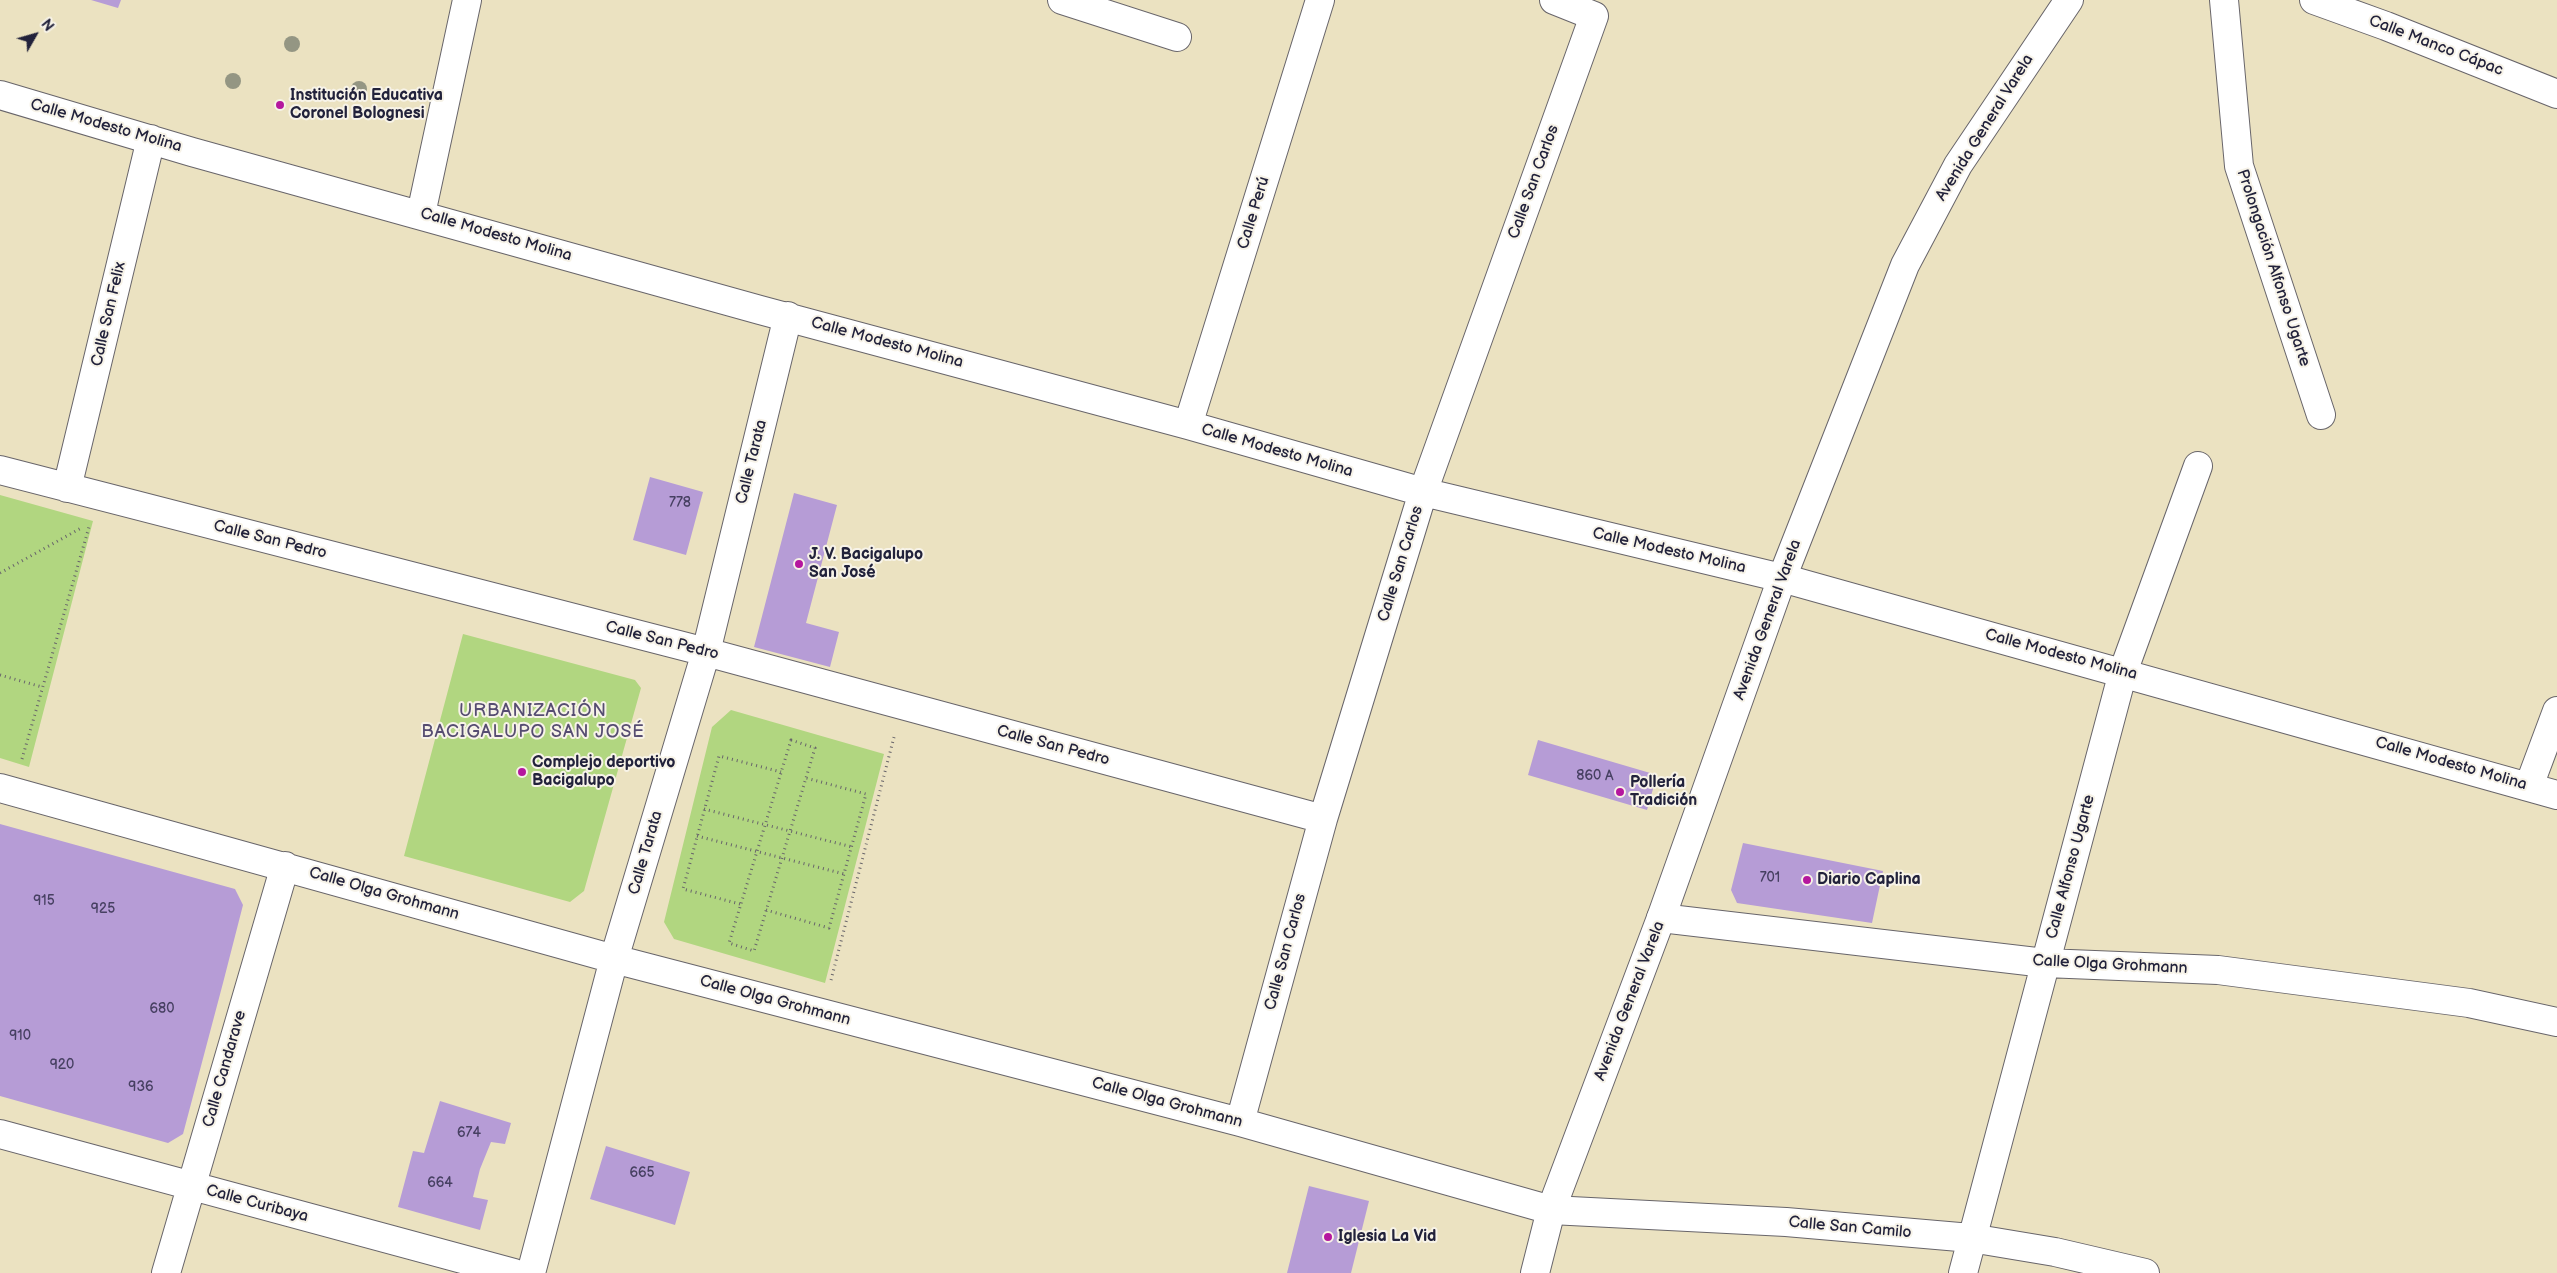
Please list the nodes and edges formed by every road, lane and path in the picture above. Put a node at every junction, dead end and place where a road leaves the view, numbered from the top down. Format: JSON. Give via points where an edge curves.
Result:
{"nodes":[{"id":1,"x":466,"y":0,"type":"edge"},
{"id":2,"x":1062,"y":0,"type":"edge"},
{"id":3,"x":1320,"y":0,"type":"edge"},
{"id":4,"x":1554,"y":0,"type":"edge"},
{"id":5,"x":2069,"y":0,"type":"edge"},
{"id":6,"x":2224,"y":0,"type":"edge"},
{"id":7,"x":2314,"y":0,"type":"edge"},
{"id":8,"x":1178,"y":37,"type":"dead end"},
{"id":9,"x":2557,"y":94,"type":"edge"},
{"id":10,"x":0,"y":95,"type":"edge"},
{"id":11,"x":151,"y":139,"type":"junction"},
{"id":12,"x":421,"y":214,"type":"junction"},
{"id":13,"x":788,"y":316,"type":"junction"},
{"id":14,"x":2321,"y":415,"type":"dead end"},
{"id":15,"x":1188,"y":425,"type":"junction"},
{"id":16,"x":2198,"y":466,"type":"dead end"},
{"id":17,"x":0,"y":470,"type":"edge"},
{"id":18,"x":67,"y":488,"type":"junction"},
{"id":19,"x":1423,"y":492,"type":"junction"},
{"id":20,"x":0,"y":573,"type":"edge"},
{"id":21,"x":1782,"y":578,"type":"junction"},
{"id":22,"x":706,"y":652,"type":"junction"},
{"id":23,"x":2123,"y":672,"type":"junction"},
{"id":24,"x":0,"y":675,"type":"edge"},
{"id":25,"x":42,"y":687,"type":"junction"},
{"id":26,"x":901,"y":705,"type":"junction"},
{"id":27,"x":2557,"y":711,"type":"edge"},
{"id":28,"x":15,"y":757,"type":"dead end"},
{"id":29,"x":781,"y":772,"type":"junction"},
{"id":30,"x":806,"y":778,"type":"junction"},
{"id":31,"x":2529,"y":786,"type":"junction"},
{"id":32,"x":0,"y":788,"type":"edge"},
{"id":33,"x":2557,"y":795,"type":"edge"},
{"id":34,"x":704,"y":809,"type":"junction"},
{"id":35,"x":1323,"y":820,"type":"junction"},
{"id":36,"x":765,"y":824,"type":"junction"},
{"id":37,"x":790,"y":831,"type":"junction"},
{"id":38,"x":697,"y":836,"type":"junction"},
{"id":39,"x":852,"y":848,"type":"junction"},
{"id":40,"x":757,"y":851,"type":"junction"},
{"id":41,"x":782,"y":858,"type":"junction"},
{"id":42,"x":285,"y":866,"type":"junction"},
{"id":43,"x":844,"y":874,"type":"junction"},
{"id":44,"x":740,"y":904,"type":"junction"},
{"id":45,"x":766,"y":910,"type":"junction"},
{"id":46,"x":1661,"y":918,"type":"junction"},
{"id":47,"x":614,"y":959,"type":"junction"},
{"id":48,"x":2045,"y":963,"type":"junction"},
{"id":49,"x":824,"y":1014,"type":"junction"},
{"id":50,"x":2557,"y":1022,"type":"edge"},
{"id":51,"x":1240,"y":1122,"type":"junction"},
{"id":52,"x":0,"y":1134,"type":"edge"},
{"id":53,"x":191,"y":1186,"type":"junction"},
{"id":54,"x":1551,"y":1210,"type":"junction"},
{"id":55,"x":1971,"y":1238,"type":"junction"},
{"id":56,"x":166,"y":1273,"type":"edge"},
{"id":57,"x":514,"y":1273,"type":"edge"},
{"id":58,"x":532,"y":1273,"type":"edge"},
{"id":59,"x":1535,"y":1273,"type":"edge"},
{"id":60,"x":1963,"y":1273,"type":"edge"},
{"id":61,"x":2145,"y":1273,"type":"edge"}],
"edges":[{"from":1,"to":12,"type":"street"},
{"from":2,"to":8,"type":"street"},
{"from":3,"to":15,"type":"street","name":"Calle Perú"},
{"from":4,"to":19,"type":"street","name":"Calle San Carlos","via":[[1594,16]]},
{"from":5,"to":21,"type":"street","name":"Avenida General Varela","via":[[1958,165],[1905,265]]},
{"from":6,"to":14,"type":"street","name":"Prolongación Alfonso Ugarte","via":[[2239,166]]},
{"from":7,"to":9,"type":"street","name":"Calle Manco Cápac"},
{"from":10,"to":11,"type":"street","name":"Calle Modesto Molina"},
{"from":11,"to":12,"type":"street","name":"Calle Modesto Molina"},
{"from":11,"to":18,"type":"street","name":"Calle San Felix"},
{"from":12,"to":13,"type":"street","name":"Calle Modesto Molina"},
{"from":13,"to":15,"type":"street","name":"Calle Modesto Molina"},
{"from":13,"to":22,"type":"street","name":"Calle Tarata"},
{"from":15,"to":19,"type":"street","name":"Calle Modesto Molina"},
{"from":16,"to":23,"type":"street","name":"Calle Alfonso Ugarte"},
{"from":17,"to":18,"type":"street","name":"Calle San Pedro"},
{"from":18,"to":22,"type":"street","name":"Calle San Pedro"},
{"from":19,"to":21,"type":"street","name":"Calle Modesto Molina"},
{"from":19,"to":35,"type":"street","name":"Calle San Carlos"},
{"from":20,"to":25,"type":"path","via":[[90,523]]},
{"from":21,"to":23,"type":"street","name":"Calle Modesto Molina"},
{"from":21,"to":46,"type":"street","name":"Avenida General Varela"},
{"from":22,"to":26,"type":"street","name":"Calle San Pedro"},
{"from":22,"to":47,"type":"street","name":"Calle Tarata"},
{"from":23,"to":31,"type":"street","name":"Calle Modesto Molina"},
{"from":23,"to":48,"type":"street","name":"Calle Alfonso Ugarte"},
{"from":24,"to":25,"type":"path"},
{"from":25,"to":28,"type":"path","via":[[22,760]]},
{"from":26,"to":35,"type":"street","name":"Calle San Pedro"},
{"from":26,"to":49,"type":"path"},
{"from":27,"to":31,"type":"street"},
{"from":29,"to":30,"type":"path","via":[[791,740],[815,748]]},
{"from":29,"to":34,"type":"path","via":[[719,756]]},
{"from":29,"to":36,"type":"path"},
{"from":30,"to":37,"type":"path"},
{"from":30,"to":39,"type":"path","via":[[866,794]]},
{"from":31,"to":33,"type":"street","name":"Calle Modesto Molina"},
{"from":32,"to":42,"type":"street","name":"Calle Olga Grohmann"},
{"from":34,"to":36,"type":"path"},
{"from":34,"to":38,"type":"path"},
{"from":35,"to":51,"type":"street","name":"Calle San Carlos"},
{"from":36,"to":37,"type":"path"},
{"from":36,"to":40,"type":"path"},
{"from":37,"to":39,"type":"path"},
{"from":37,"to":41,"type":"path"},
{"from":38,"to":40,"type":"path"},
{"from":38,"to":44,"type":"path","via":[[683,889]]},
{"from":39,"to":43,"type":"path"},
{"from":40,"to":41,"type":"path"},
{"from":40,"to":44,"type":"path"},
{"from":41,"to":43,"type":"path"},
{"from":41,"to":45,"type":"path"},
{"from":42,"to":47,"type":"street","name":"Calle Olga Grohmann"},
{"from":42,"to":53,"type":"street","name":"Calle Candarave"},
{"from":43,"to":45,"type":"path","via":[[830,928]]},
{"from":44,"to":45,"type":"path","via":[[728,943],[754,951]]},
{"from":46,"to":48,"type":"street","name":"Calle Olga Grohmann"},
{"from":46,"to":54,"type":"street","name":"Avenida General Varela"},
{"from":47,"to":49,"type":"street","name":"Calle Olga Grohmann"},
{"from":47,"to":58,"type":"street","name":"Calle Tarata"},
{"from":48,"to":50,"type":"street","name":"Calle Olga Grohmann","via":[[2218,970],[2469,1003]]},
{"from":48,"to":55,"type":"street","name":"Calle Alfonso Ugarte"},
{"from":49,"to":51,"type":"street","name":"Calle Olga Grohmann"},
{"from":51,"to":54,"type":"street","name":"Calle Olga Grohmann"},
{"from":52,"to":53,"type":"street","name":"Calle Curibaya"},
{"from":53,"to":56,"type":"street","name":"Calle Candarave"},
{"from":53,"to":57,"type":"street","name":"Calle Curibaya"},
{"from":54,"to":55,"type":"street","name":"Calle San Camilo","via":[[1786,1222]]},
{"from":54,"to":59,"type":"street","name":"Avenida General Varela"},
{"from":55,"to":60,"type":"street","name":"Calle Alfonso Ugarte"},
{"from":55,"to":61,"type":"street","name":"Calle San Camilo","via":[[2055,1252]]}]}
